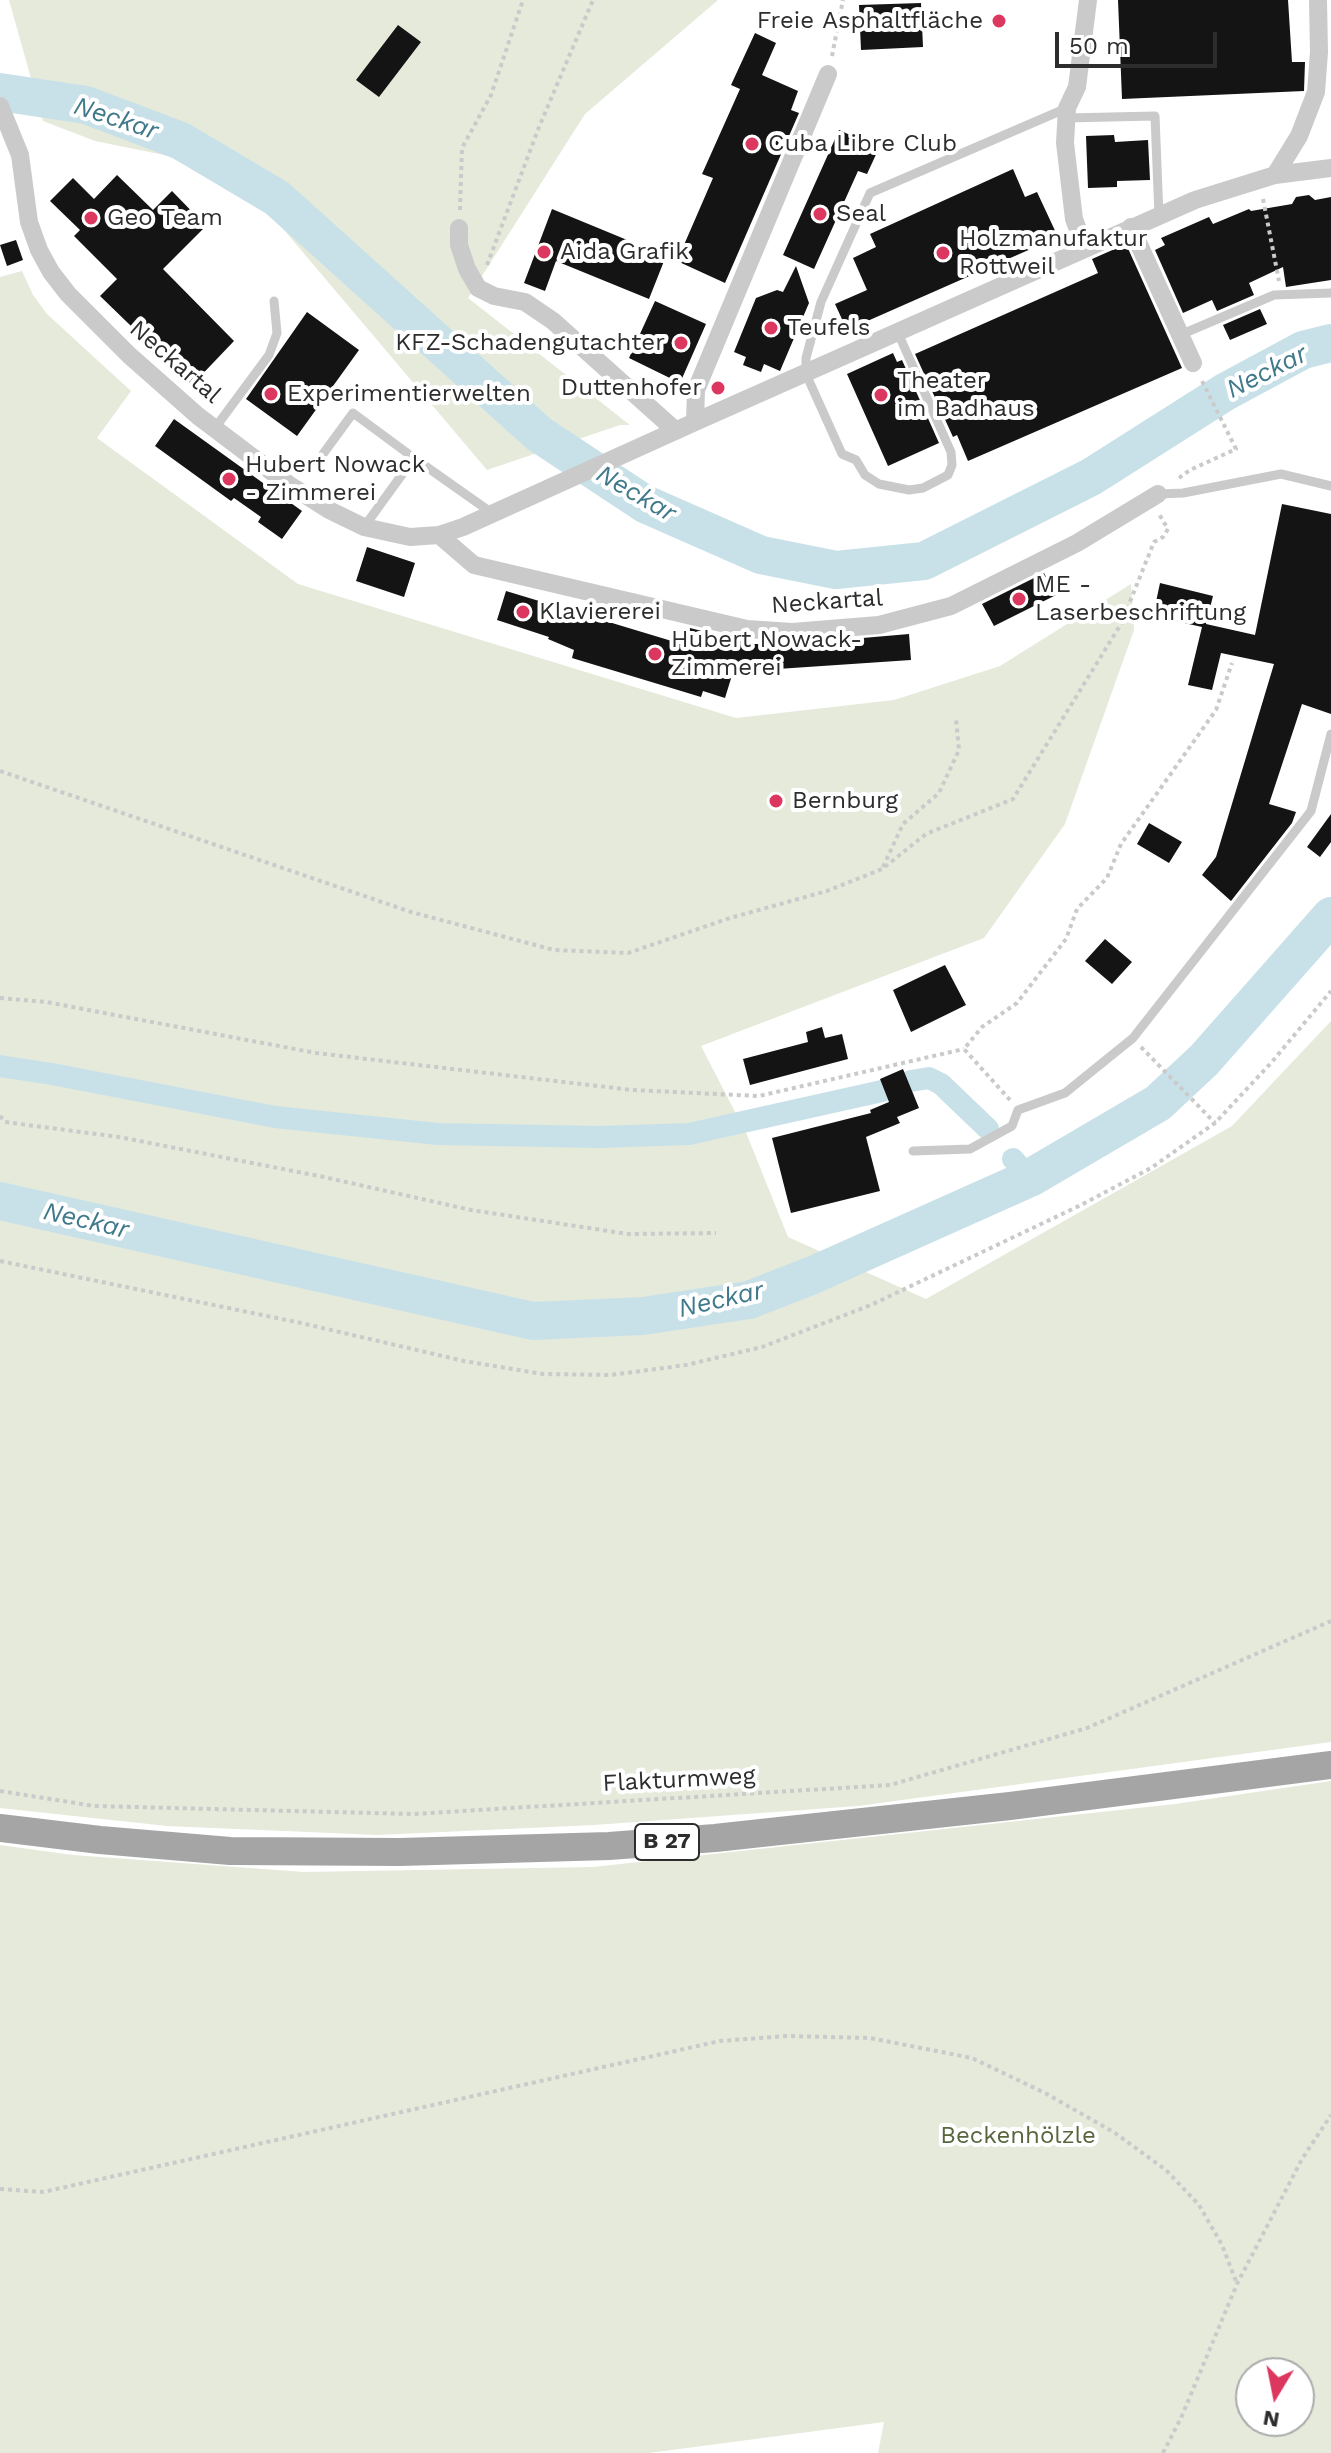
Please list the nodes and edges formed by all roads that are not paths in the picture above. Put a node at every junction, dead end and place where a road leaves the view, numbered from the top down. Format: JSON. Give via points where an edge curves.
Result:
{"nodes":[{"id":1,"x":1088,"y":0,"type":"edge"},
{"id":2,"x":1318,"y":0,"type":"edge"},
{"id":3,"x":828,"y":74,"type":"road end"},
{"id":4,"x":0,"y":106,"type":"edge"},
{"id":5,"x":1066,"y":113,"type":"junction"},
{"id":6,"x":1331,"y":168,"type":"edge"},
{"id":7,"x":1267,"y":178,"type":"junction"},
{"id":8,"x":1159,"y":216,"type":"junction"},
{"id":9,"x":1131,"y":227,"type":"junction"},
{"id":10,"x":459,"y":228,"type":"road end"},
{"id":11,"x":1085,"y":248,"type":"junction"},
{"id":12,"x":1331,"y":293,"type":"edge"},
{"id":13,"x":274,"y":301,"type":"dead end"},
{"id":14,"x":898,"y":333,"type":"junction"},
{"id":15,"x":1180,"y":335,"type":"junction"},
{"id":16,"x":1193,"y":363,"type":"road end"},
{"id":17,"x":806,"y":374,"type":"junction"},
{"id":18,"x":695,"y":422,"type":"junction"},
{"id":19,"x":215,"y":428,"type":"junction"},
{"id":20,"x":676,"y":431,"type":"junction"},
{"id":21,"x":323,"y":454,"type":"dead end"},
{"id":22,"x":414,"y":458,"type":"junction"},
{"id":23,"x":1331,"y":486,"type":"edge"},
{"id":24,"x":1154,"y":497,"type":"joint"},
{"id":25,"x":494,"y":514,"type":"junction"},
{"id":26,"x":364,"y":527,"type":"junction"},
{"id":27,"x":439,"y":535,"type":"junction"},
{"id":28,"x":1331,"y":734,"type":"edge"},
{"id":29,"x":913,"y":1151,"type":"dead end"},
{"id":30,"x":1331,"y":1765,"type":"edge"},
{"id":31,"x":0,"y":1828,"type":"edge"}],
"edges":[{"from":1,"to":5,"type":"street","via":[[1077,87]]},
{"from":2,"to":7,"type":"street","via":[[1316,92],[1299,136]]},
{"from":3,"to":18,"type":"street","via":[[696,390]]},
{"from":4,"to":19,"type":"street","name":"Neckartal","via":[[20,155],[29,222],[51,272],[129,355]]},
{"from":5,"to":8,"type":"lane","via":[[1155,116]]},
{"from":5,"to":11,"type":"street","via":[[1074,219]]},
{"from":5,"to":17,"type":"lane","via":[[870,193],[821,302]]},
{"from":6,"to":7,"type":"street","name":"Neckartal"},
{"from":7,"to":8,"type":"street","name":"Neckartal"},
{"from":8,"to":9,"type":"street","name":"Neckartal"},
{"from":9,"to":11,"type":"street","name":"Neckartal"},
{"from":9,"to":15,"type":"street"},
{"from":10,"to":20,"type":"street","via":[[459,245],[478,288],[525,302],[553,321]]},
{"from":11,"to":14,"type":"street","name":"Neckartal"},
{"from":12,"to":15,"type":"lane","via":[[1274,295]]},
{"from":13,"to":19,"type":"lane","via":[[277,333],[269,355]]},
{"from":14,"to":17,"type":"street","name":"Neckartal"},
{"from":14,"to":17,"type":"lane","via":[[951,452],[952,465],[941,480],[909,490],[879,484],[865,475],[856,460],[842,454]]},
{"from":15,"to":16,"type":"street"},
{"from":17,"to":18,"type":"street","name":"Neckartal"},
{"from":18,"to":20,"type":"street","name":"Neckartal"},
{"from":19,"to":26,"type":"street","name":"Neckartal","via":[[288,484]]},
{"from":20,"to":25,"type":"street","name":"Neckartal"},
{"from":21,"to":22,"type":"lane","via":[[353,413]]},
{"from":22,"to":25,"type":"lane"},
{"from":22,"to":26,"type":"lane"},
{"from":23,"to":24,"type":"lane","via":[[1281,474]]},
{"from":24,"to":27,"type":"street","name":"Neckartal","via":[[1077,543],[951,606],[879,625],[792,632],[747,629],[474,565]]},
{"from":25,"to":27,"type":"street","name":"Neckartal"},
{"from":26,"to":27,"type":"street","name":"Neckartal","via":[[410,537]]},
{"from":28,"to":29,"type":"lane","via":[[1311,811],[1133,1038],[1065,1093],[1018,1110],[1012,1126],[970,1149]]},
{"from":30,"to":31,"type":"main road","number":"B 27","via":[[1010,1806],[609,1846],[230,1851]]}]}
